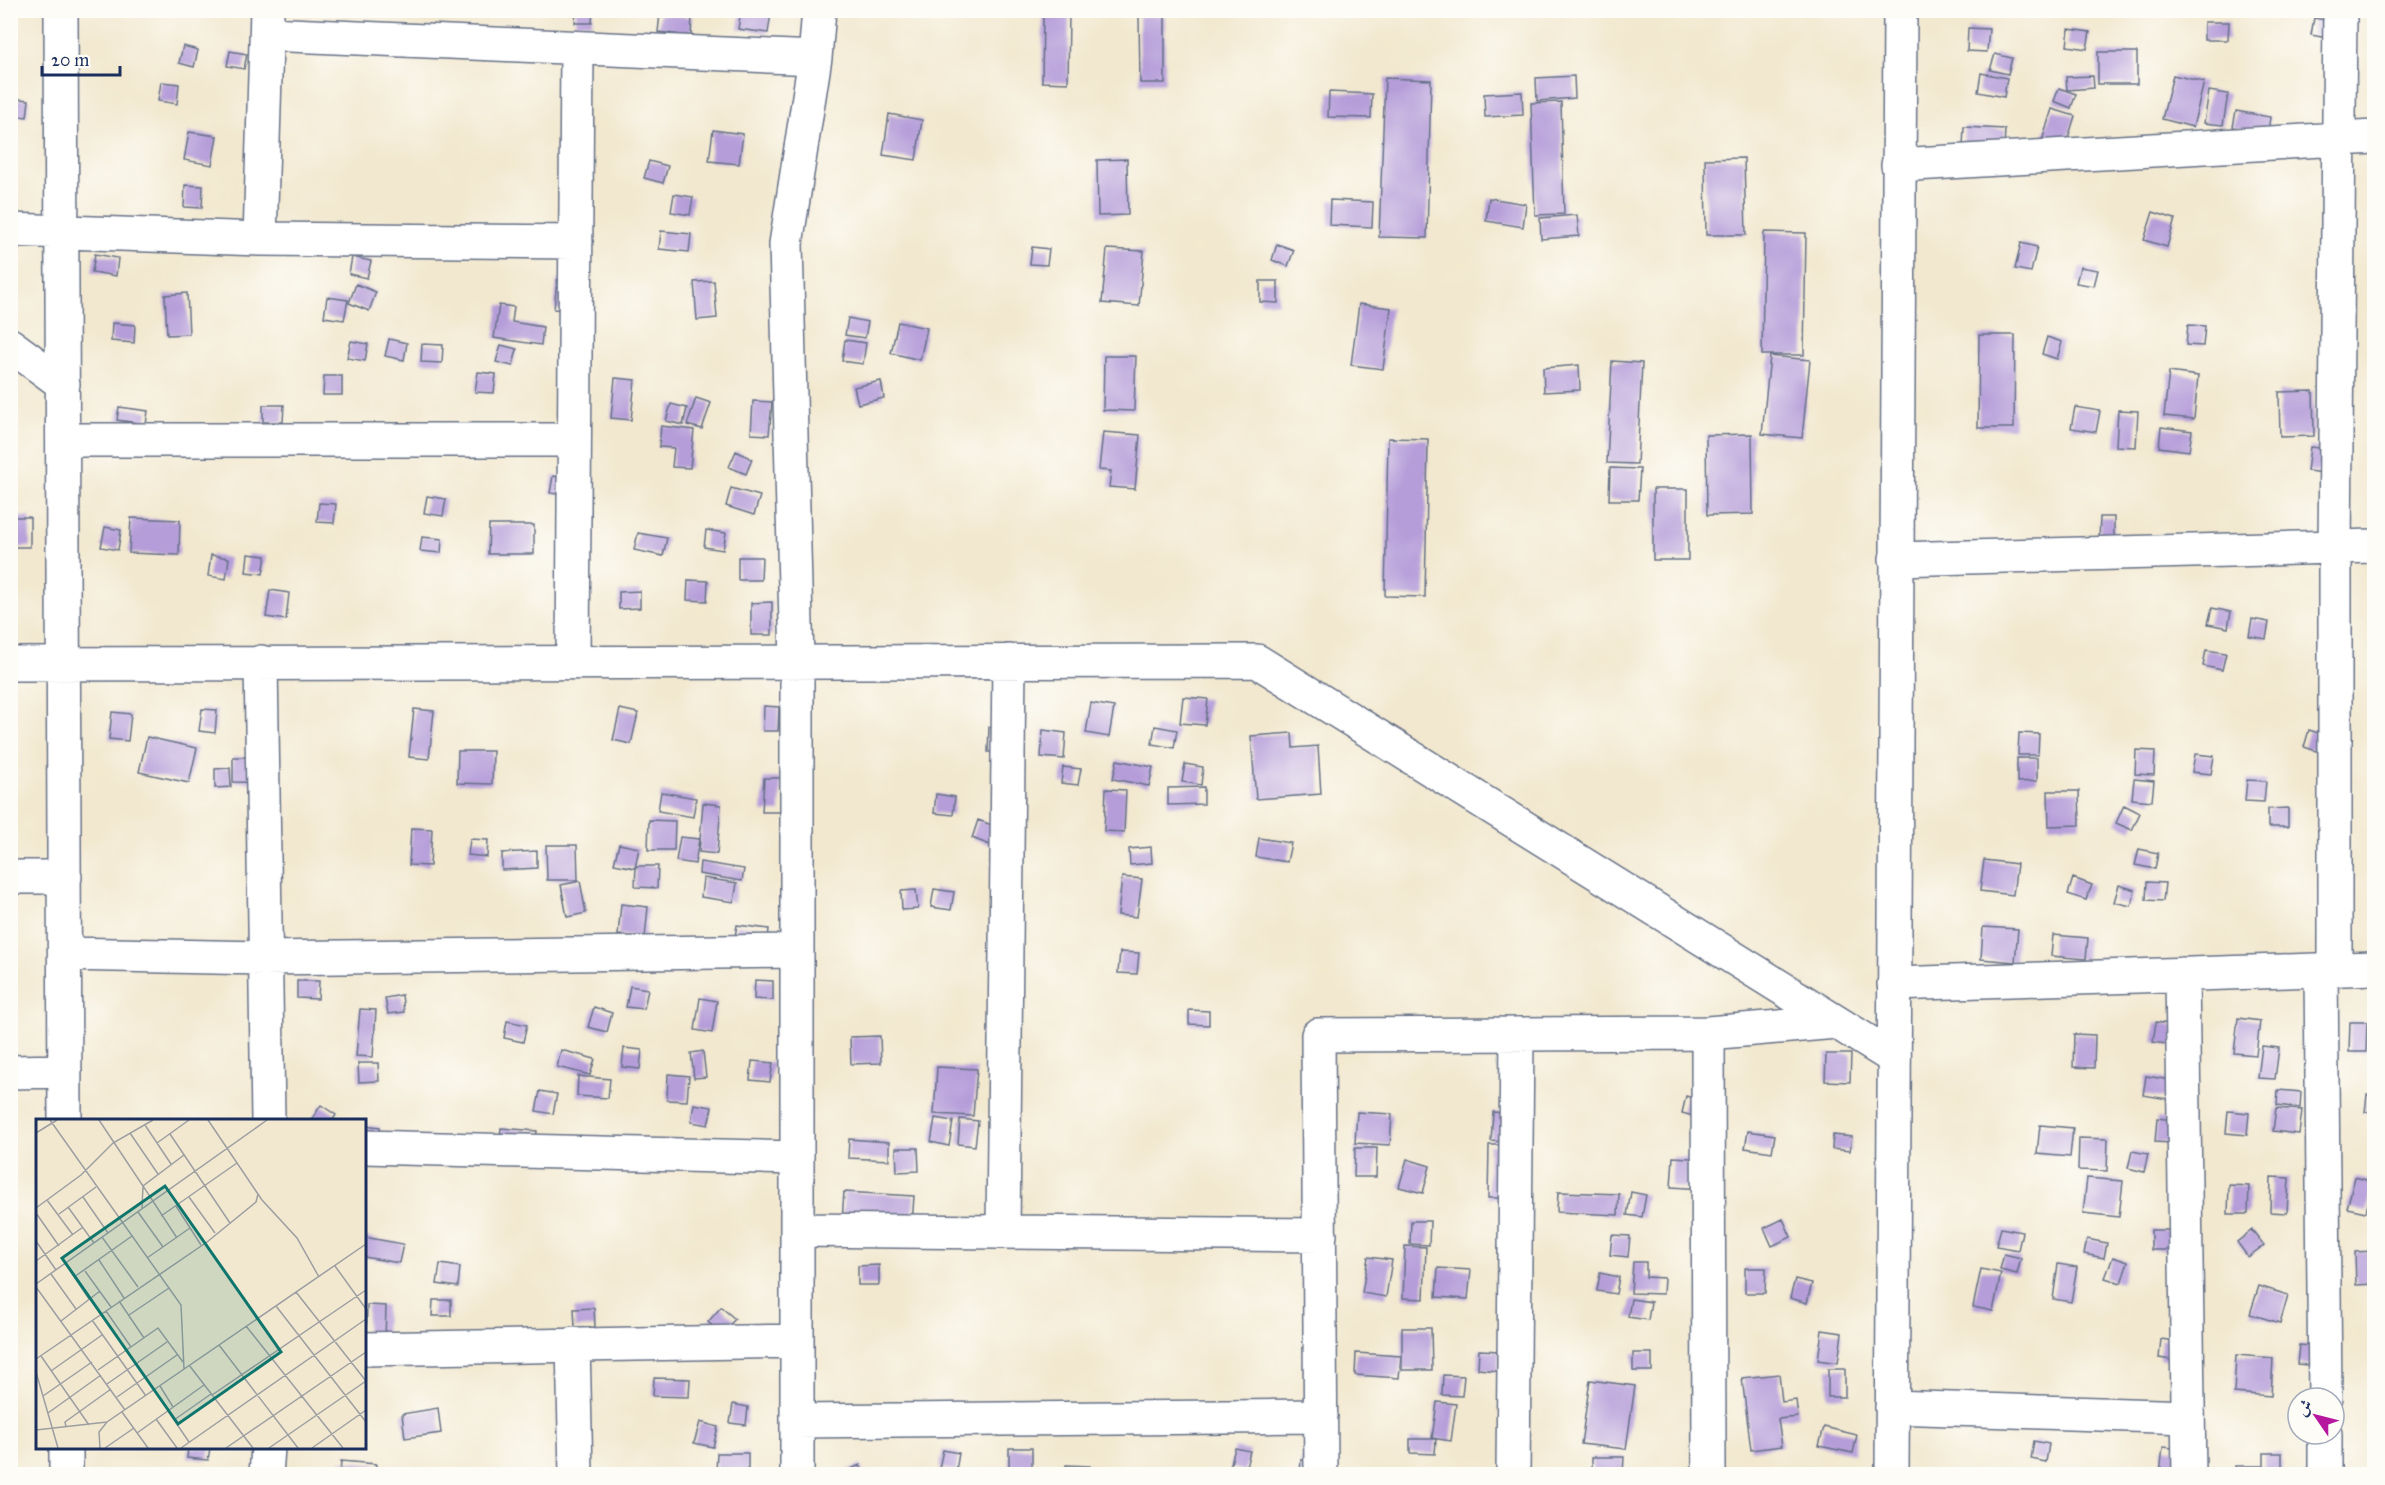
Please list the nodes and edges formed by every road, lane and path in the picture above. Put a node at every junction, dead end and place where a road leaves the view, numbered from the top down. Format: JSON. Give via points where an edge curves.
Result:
{"nodes":[{"id":1,"x":62,"y":10,"type":"edge"},
{"id":2,"x":819,"y":10,"type":"edge"},
{"id":3,"x":1900,"y":10,"type":"edge"},
{"id":4,"x":2340,"y":10,"type":"edge"},
{"id":5,"x":267,"y":22,"type":"edge"},
{"id":6,"x":577,"y":48,"type":"junction"},
{"id":7,"x":815,"y":58,"type":"junction"},
{"id":8,"x":2374,"y":137,"type":"edge"},
{"id":9,"x":2337,"y":140,"type":"junction"},
{"id":10,"x":1898,"y":165,"type":"junction"},
{"id":11,"x":10,"y":230,"type":"edge"},
{"id":12,"x":62,"y":234,"type":"junction"},
{"id":13,"x":260,"y":239,"type":"junction"},
{"id":14,"x":576,"y":242,"type":"junction"},
{"id":15,"x":10,"y":345,"type":"edge"},
{"id":16,"x":63,"y":384,"type":"junction"},
{"id":17,"x":63,"y":440,"type":"junction"},
{"id":18,"x":574,"y":440,"type":"junction"},
{"id":19,"x":2374,"y":546,"type":"edge"},
{"id":20,"x":2335,"y":548,"type":"junction"},
{"id":21,"x":1896,"y":559,"type":"junction"},
{"id":22,"x":1009,"y":661,"type":"junction"},
{"id":23,"x":64,"y":662,"type":"junction"},
{"id":24,"x":261,"y":662,"type":"junction"},
{"id":25,"x":573,"y":662,"type":"junction"},
{"id":26,"x":797,"y":662,"type":"junction"},
{"id":27,"x":10,"y":664,"type":"edge"},
{"id":28,"x":10,"y":877,"type":"edge"},
{"id":29,"x":64,"y":877,"type":"junction"},
{"id":30,"x":797,"y":951,"type":"junction"},
{"id":31,"x":65,"y":954,"type":"junction"},
{"id":32,"x":264,"y":958,"type":"junction"},
{"id":33,"x":2374,"y":969,"type":"edge"},
{"id":34,"x":2328,"y":970,"type":"junction"},
{"id":35,"x":2182,"y":975,"type":"junction"},
{"id":36,"x":1894,"y":984,"type":"junction"},
{"id":37,"x":1836,"y":1022,"type":"junction"},
{"id":38,"x":1708,"y":1032,"type":"junction"},
{"id":39,"x":1517,"y":1034,"type":"junction"},
{"id":40,"x":1894,"y":1058,"type":"junction"},
{"id":41,"x":65,"y":1071,"type":"junction"},
{"id":42,"x":10,"y":1072,"type":"edge"},
{"id":43,"x":65,"y":1119,"type":"edge"},
{"id":44,"x":268,"y":1119,"type":"edge"},
{"id":45,"x":366,"y":1147,"type":"edge"},
{"id":46,"x":797,"y":1158,"type":"junction"},
{"id":47,"x":797,"y":1230,"type":"junction"},
{"id":48,"x":1003,"y":1232,"type":"junction"},
{"id":49,"x":1320,"y":1235,"type":"junction"},
{"id":50,"x":797,"y":1341,"type":"junction"},
{"id":51,"x":573,"y":1344,"type":"junction"},
{"id":52,"x":366,"y":1349,"type":"edge"},
{"id":53,"x":2325,"y":1386,"type":"edge"},
{"id":54,"x":1892,"y":1407,"type":"junction"},
{"id":55,"x":1321,"y":1416,"type":"junction"},
{"id":56,"x":2188,"y":1417,"type":"junction"},
{"id":57,"x":797,"y":1421,"type":"junction"},
{"id":58,"x":2325,"y":1446,"type":"edge"},
{"id":59,"x":66,"y":1449,"type":"edge"},
{"id":60,"x":268,"y":1449,"type":"edge"},
{"id":61,"x":66,"y":1474,"type":"edge"},
{"id":62,"x":266,"y":1474,"type":"edge"},
{"id":63,"x":576,"y":1474,"type":"edge"},
{"id":64,"x":797,"y":1474,"type":"edge"},
{"id":65,"x":1321,"y":1474,"type":"edge"},
{"id":66,"x":1513,"y":1474,"type":"edge"},
{"id":67,"x":1708,"y":1474,"type":"edge"},
{"id":68,"x":1892,"y":1474,"type":"edge"},
{"id":69,"x":2189,"y":1474,"type":"edge"},
{"id":70,"x":2325,"y":1474,"type":"edge"}],
"edges":[{"from":1,"to":12,"type":"street"},
{"from":2,"to":7,"type":"street"},
{"from":3,"to":10,"type":"street"},
{"from":4,"to":9,"type":"street"},
{"from":5,"to":6,"type":"street"},
{"from":5,"to":13,"type":"street"},
{"from":6,"to":7,"type":"street"},
{"from":6,"to":14,"type":"street"},
{"from":7,"to":26,"type":"street","via":[[786,244]]},
{"from":8,"to":9,"type":"street"},
{"from":9,"to":10,"type":"street"},
{"from":9,"to":20,"type":"street"},
{"from":10,"to":21,"type":"street"},
{"from":11,"to":12,"type":"street"},
{"from":12,"to":13,"type":"street"},
{"from":12,"to":16,"type":"street"},
{"from":13,"to":14,"type":"street"},
{"from":14,"to":18,"type":"street"},
{"from":15,"to":16,"type":"street"},
{"from":16,"to":17,"type":"street"},
{"from":17,"to":18,"type":"street"},
{"from":17,"to":23,"type":"street"},
{"from":18,"to":25,"type":"street"},
{"from":19,"to":20,"type":"street"},
{"from":20,"to":21,"type":"street"},
{"from":20,"to":34,"type":"street"},
{"from":21,"to":36,"type":"street"},
{"from":22,"to":26,"type":"street"},
{"from":22,"to":37,"type":"street","via":[[1257,661]]},
{"from":22,"to":48,"type":"street"},
{"from":23,"to":24,"type":"street"},
{"from":23,"to":27,"type":"street"},
{"from":23,"to":29,"type":"street"},
{"from":24,"to":25,"type":"street"},
{"from":24,"to":32,"type":"street"},
{"from":25,"to":26,"type":"street"},
{"from":26,"to":30,"type":"street"},
{"from":28,"to":29,"type":"street"},
{"from":29,"to":31,"type":"street"},
{"from":30,"to":32,"type":"street"},
{"from":30,"to":46,"type":"street"},
{"from":31,"to":32,"type":"street"},
{"from":31,"to":41,"type":"street"},
{"from":32,"to":44,"type":"street"},
{"from":33,"to":34,"type":"street"},
{"from":34,"to":35,"type":"street"},
{"from":34,"to":53,"type":"street"},
{"from":35,"to":36,"type":"street"},
{"from":35,"to":56,"type":"street"},
{"from":36,"to":40,"type":"street"},
{"from":37,"to":38,"type":"street"},
{"from":37,"to":40,"type":"street"},
{"from":38,"to":39,"type":"street"},
{"from":38,"to":67,"type":"street"},
{"from":39,"to":49,"type":"street","via":[[1318,1035]]},
{"from":39,"to":66,"type":"street"},
{"from":40,"to":54,"type":"street"},
{"from":41,"to":42,"type":"street"},
{"from":41,"to":43,"type":"street"},
{"from":45,"to":46,"type":"street"},
{"from":46,"to":47,"type":"street"},
{"from":47,"to":48,"type":"street"},
{"from":47,"to":50,"type":"street"},
{"from":48,"to":49,"type":"street"},
{"from":49,"to":55,"type":"street"},
{"from":50,"to":51,"type":"street"},
{"from":50,"to":57,"type":"street"},
{"from":51,"to":52,"type":"street"},
{"from":51,"to":63,"type":"street"},
{"from":54,"to":56,"type":"street"},
{"from":54,"to":68,"type":"street"},
{"from":55,"to":57,"type":"street"},
{"from":55,"to":65,"type":"street"},
{"from":56,"to":69,"type":"street"},
{"from":57,"to":64,"type":"street"},
{"from":58,"to":70,"type":"street"},
{"from":59,"to":61,"type":"street"},
{"from":60,"to":62,"type":"street"}]}
